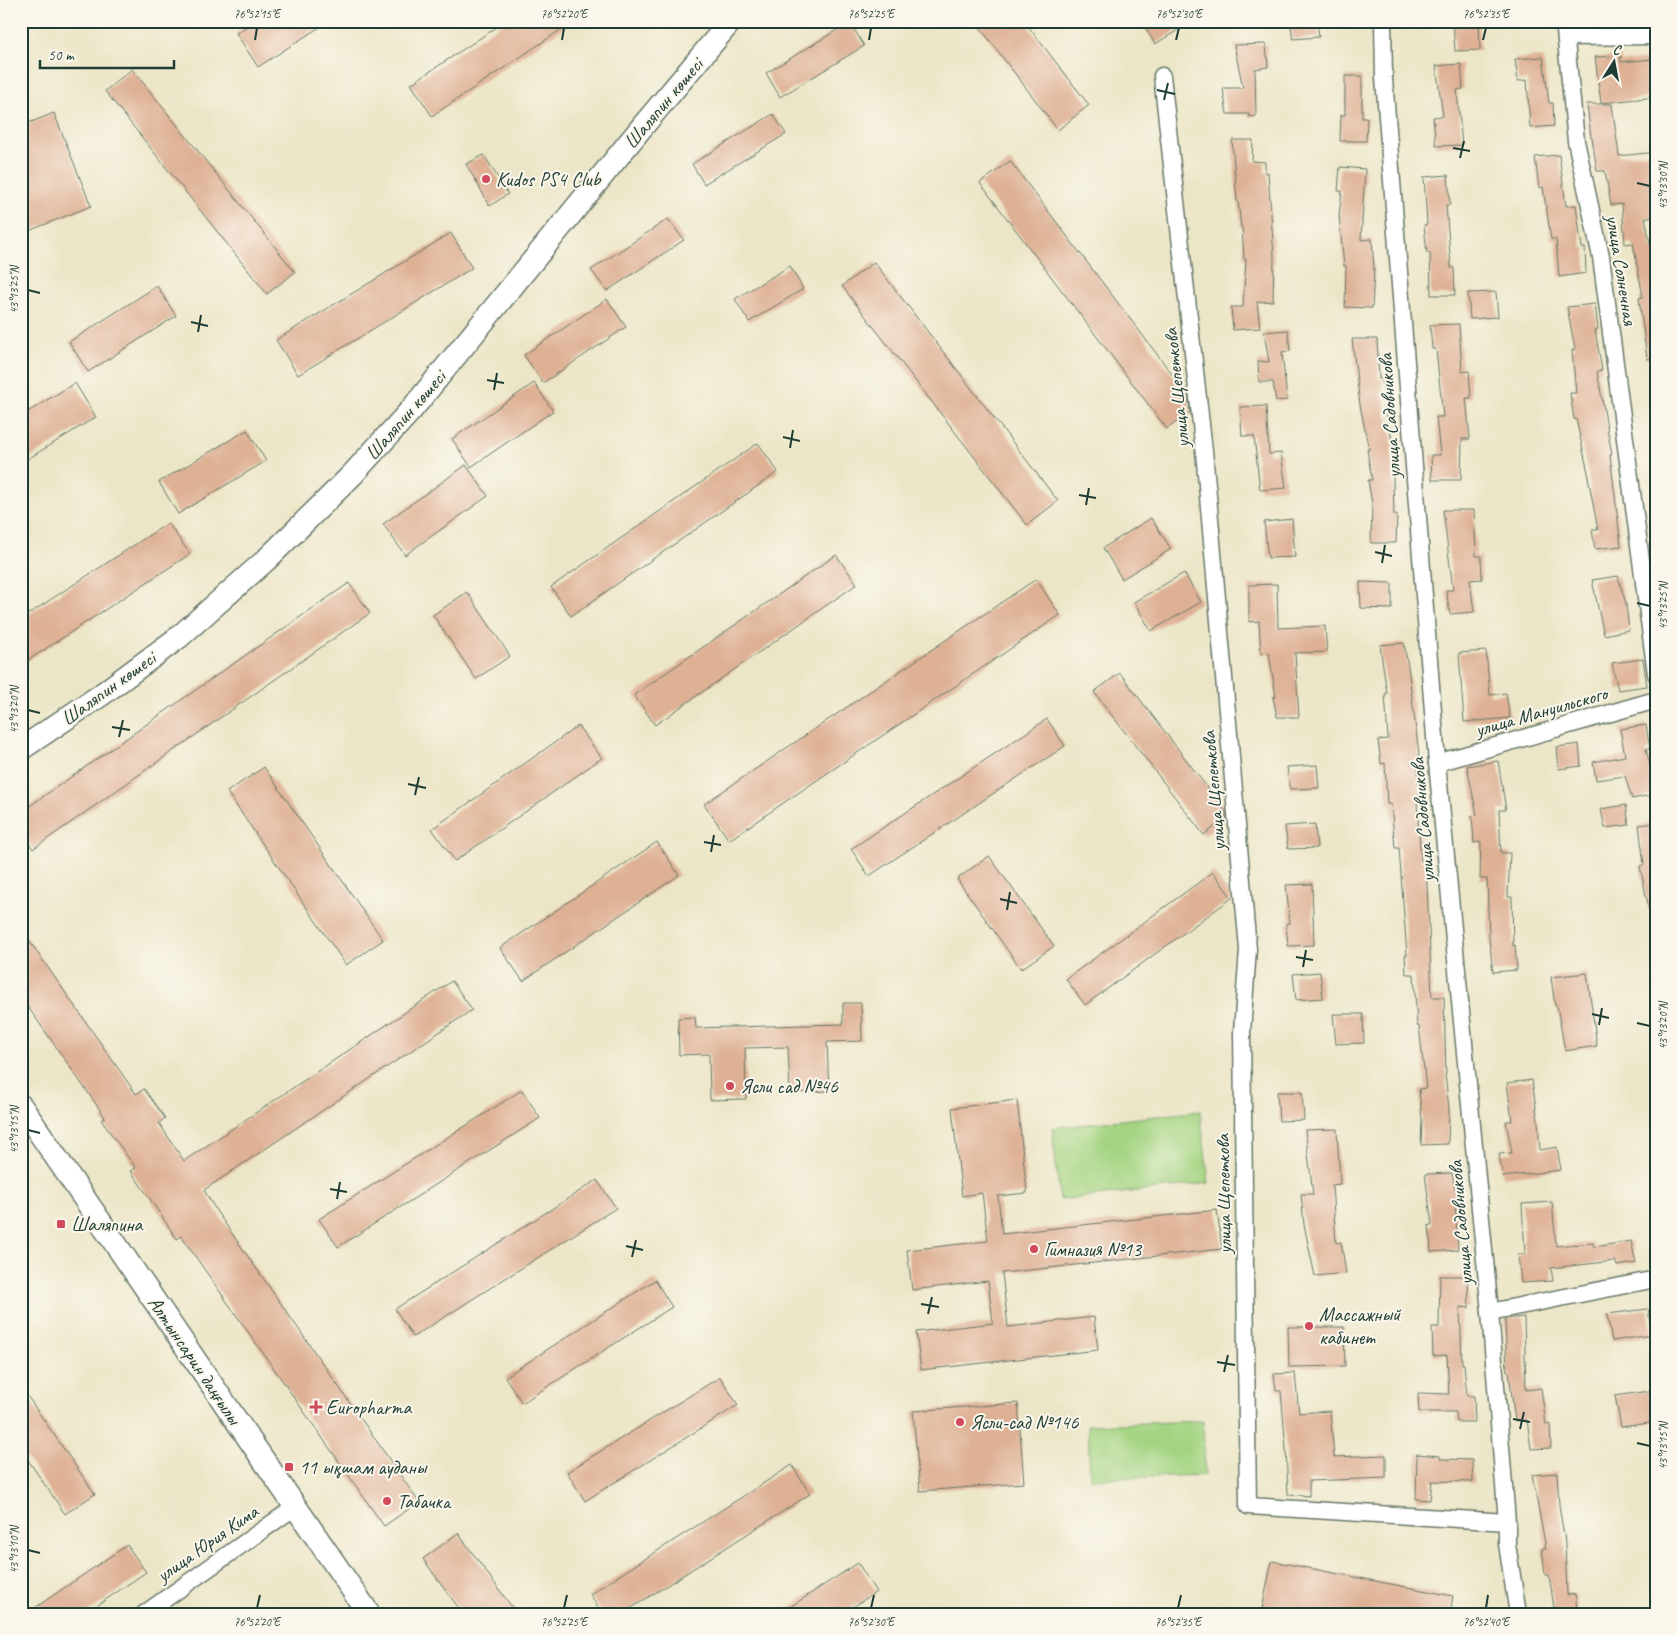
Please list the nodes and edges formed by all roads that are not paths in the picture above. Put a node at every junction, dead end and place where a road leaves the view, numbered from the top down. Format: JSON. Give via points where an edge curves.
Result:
{"nodes":[{"id":1,"x":731,"y":21,"type":"edge"},
{"id":2,"x":1382,"y":21,"type":"edge"},
{"id":3,"x":1565,"y":29,"type":"edge"},
{"id":4,"x":1656,"y":36,"type":"edge"},
{"id":5,"x":1162,"y":76,"type":"dead end"},
{"id":6,"x":1656,"y":674,"type":"edge"},
{"id":7,"x":1656,"y":700,"type":"edge"},
{"id":8,"x":21,"y":748,"type":"edge"},
{"id":9,"x":1437,"y":762,"type":"junction"},
{"id":10,"x":21,"y":1106,"type":"edge"},
{"id":11,"x":1656,"y":1279,"type":"edge"},
{"id":12,"x":1490,"y":1312,"type":"junction"},
{"id":13,"x":295,"y":1507,"type":"junction"},
{"id":14,"x":1507,"y":1522,"type":"junction"},
{"id":15,"x":144,"y":1614,"type":"edge"},
{"id":16,"x":369,"y":1614,"type":"edge"},
{"id":17,"x":1518,"y":1614,"type":"edge"}],
"edges":[{"from":1,"to":8,"type":"main road","name":"Шаляпин көшесі","via":[[412,409],[358,468],[266,560],[179,637],[101,695]]},
{"from":2,"to":9,"type":"street","name":"улица Садовникова"},
{"from":3,"to":4,"type":"street"},
{"from":3,"to":6,"type":"street","name":"улица Солнечная","via":[[1576,141],[1601,258]]},
{"from":5,"to":14,"type":"street","name":"улица Щепеткова","via":[[1204,452],[1248,948],[1242,1032],[1248,1506]]},
{"from":7,"to":9,"type":"street","name":"улица Мануильского"},
{"from":9,"to":12,"type":"street","name":"улица Садовникова"},
{"from":10,"to":13,"type":"main road","name":"Алтынсарин даңғылы"},
{"from":11,"to":12,"type":"street"},
{"from":12,"to":14,"type":"street","name":"улица Садовникова"},
{"from":13,"to":15,"type":"street","name":"улица Юрия Кима"},
{"from":13,"to":16,"type":"main road","name":"Алтынсарин даңғылы"},
{"from":14,"to":17,"type":"street","name":"улица Садовникова","via":[[1507,1544]]}]}
